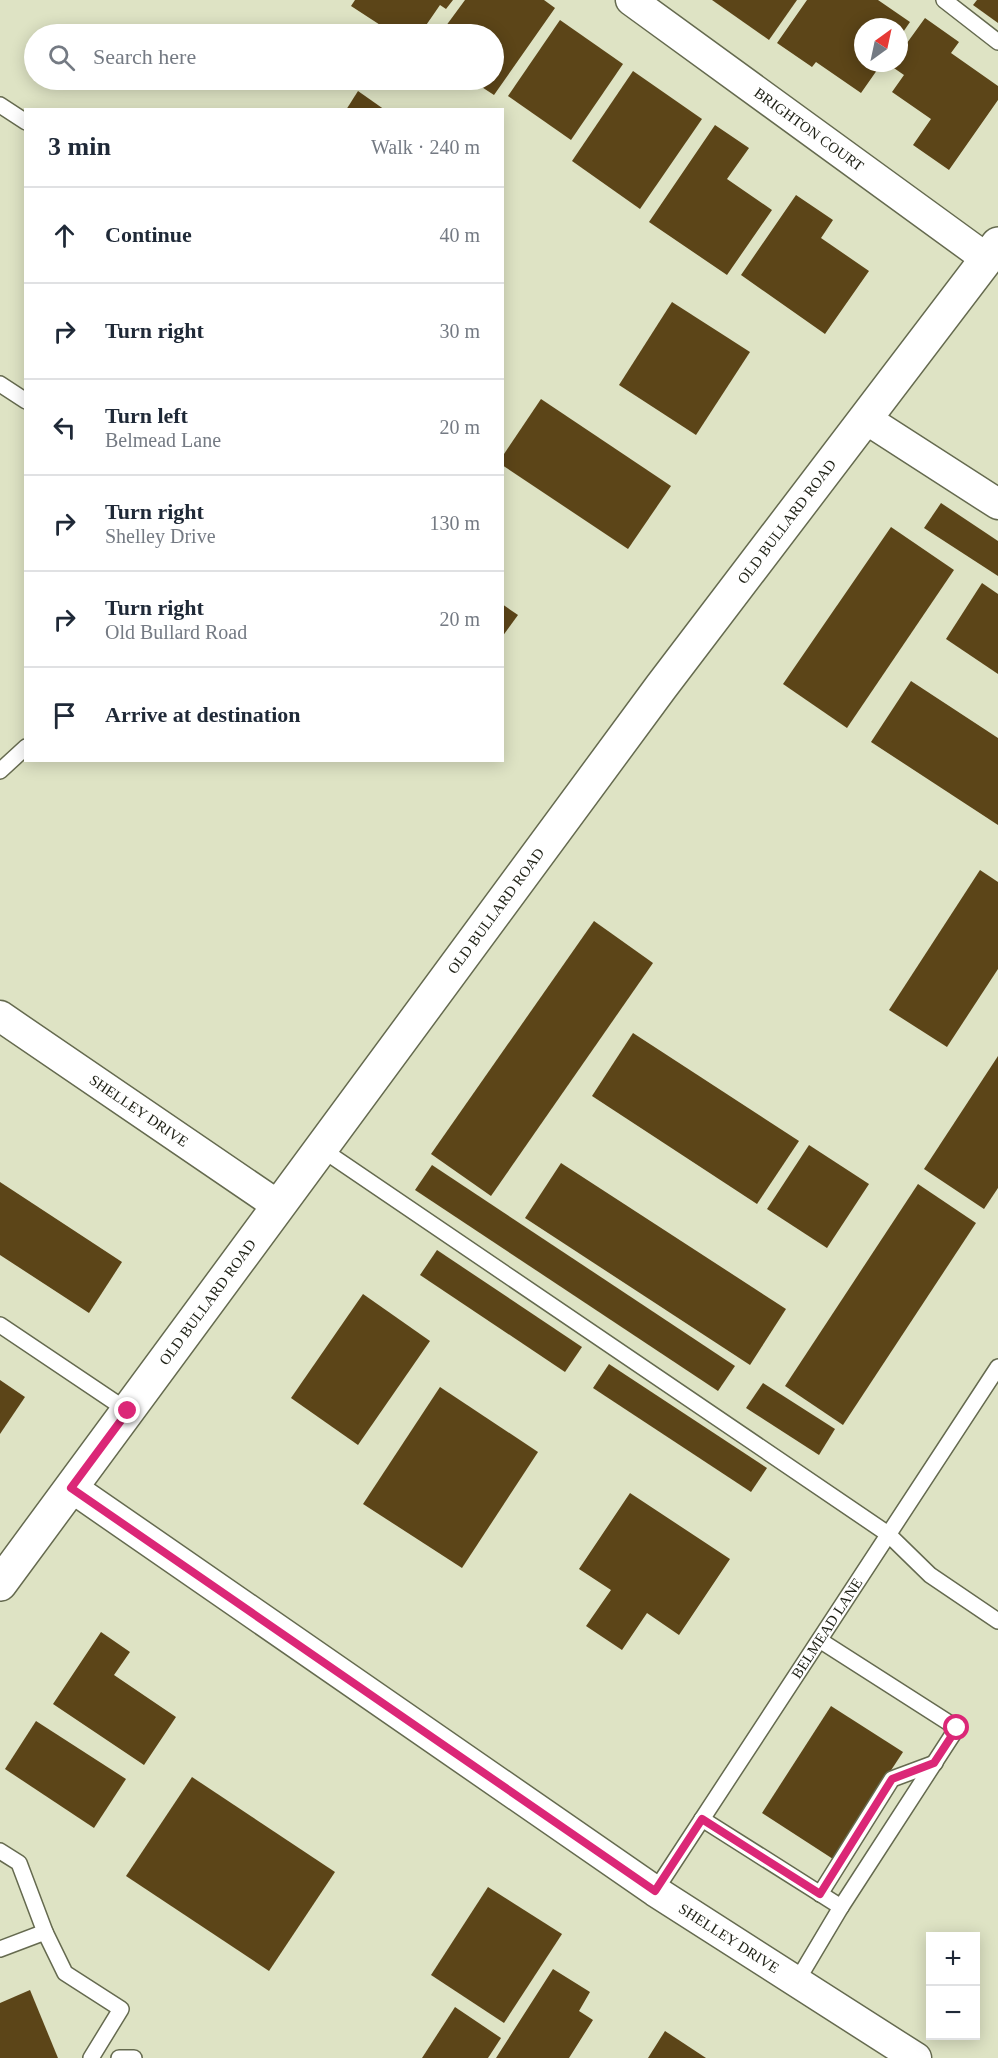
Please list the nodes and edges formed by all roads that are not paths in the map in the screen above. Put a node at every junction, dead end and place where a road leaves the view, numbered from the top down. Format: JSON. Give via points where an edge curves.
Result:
{"nodes":[{"id":1,"x":631,"y":0,"type":"edge"},
{"id":2,"x":944,"y":0,"type":"edge"},
{"id":3,"x":998,"y":42,"type":"edge"},
{"id":4,"x":0,"y":105,"type":"edge"},
{"id":5,"x":24,"y":121,"type":"edge"},
{"id":6,"x":992,"y":252,"type":"edge"},
{"id":7,"x":0,"y":384,"type":"edge"},
{"id":8,"x":24,"y":399,"type":"edge"},
{"id":9,"x":866,"y":419,"type":"junction"},
{"id":10,"x":998,"y":504,"type":"edge"},
{"id":11,"x":24,"y":749,"type":"edge"},
{"id":12,"x":0,"y":771,"type":"edge"},
{"id":13,"x":0,"y":1016,"type":"edge"},
{"id":14,"x":320,"y":1148,"type":"junction"},
{"id":15,"x":277,"y":1205,"type":"junction"},
{"id":16,"x":0,"y":1325,"type":"edge"},
{"id":17,"x":998,"y":1367,"type":"edge"},
{"id":18,"x":128,"y":1411,"type":"junction"},
{"id":19,"x":71,"y":1488,"type":"junction"},
{"id":20,"x":888,"y":1534,"type":"junction"},
{"id":21,"x":0,"y":1584,"type":"edge"},
{"id":22,"x":998,"y":1621,"type":"edge"},
{"id":23,"x":821,"y":1641,"type":"junction"},
{"id":24,"x":934,"y":1763,"type":"junction"},
{"id":25,"x":702,"y":1819,"type":"junction"},
{"id":26,"x":0,"y":1851,"type":"edge"},
{"id":27,"x":655,"y":1891,"type":"junction"},
{"id":28,"x":820,"y":1894,"type":"junction"},
{"id":29,"x":841,"y":1907,"type":"junction"},
{"id":30,"x":45,"y":1932,"type":"junction"},
{"id":31,"x":0,"y":1949,"type":"edge"},
{"id":32,"x":797,"y":1981,"type":"junction"},
{"id":33,"x":91,"y":2058,"type":"edge"},
{"id":34,"x":119,"y":2058,"type":"edge"},
{"id":35,"x":134,"y":2058,"type":"edge"},
{"id":36,"x":916,"y":2058,"type":"edge"}],
"edges":[{"from":1,"to":6,"type":"street","name":"BRIGHTON COURT"},
{"from":2,"to":3,"type":"lane"},
{"from":4,"to":5,"type":"lane"},
{"from":6,"to":9,"type":"street","name":"OLD BULLARD ROAD"},
{"from":7,"to":8,"type":"lane"},
{"from":9,"to":10,"type":"street"},
{"from":9,"to":14,"type":"street","name":"OLD BULLARD ROAD","via":[[660,687]]},
{"from":11,"to":12,"type":"lane"},
{"from":13,"to":15,"type":"street","name":"SHELLEY DRIVE"},
{"from":14,"to":15,"type":"street","name":"OLD BULLARD ROAD"},
{"from":14,"to":20,"type":"lane"},
{"from":15,"to":18,"type":"street","name":"OLD BULLARD ROAD"},
{"from":16,"to":18,"type":"lane"},
{"from":17,"to":20,"type":"lane","name":"BELMEAD LANE"},
{"from":18,"to":19,"type":"street","name":"OLD BULLARD ROAD"},
{"from":19,"to":21,"type":"street","name":"OLD BULLARD ROAD"},
{"from":19,"to":27,"type":"street","name":"SHELLEY DRIVE"},
{"from":20,"to":22,"type":"lane","via":[[930,1575]]},
{"from":20,"to":23,"type":"lane","name":"BELMEAD LANE"},
{"from":23,"to":24,"type":"lane","via":[[957,1728]]},
{"from":23,"to":25,"type":"lane","name":"BELMEAD LANE"},
{"from":24,"to":28,"type":"lane","via":[[892,1779]]},
{"from":24,"to":29,"type":"lane"},
{"from":25,"to":27,"type":"lane","name":"BELMEAD LANE"},
{"from":25,"to":28,"type":"lane"},
{"from":26,"to":30,"type":"lane","via":[[19,1863]]},
{"from":27,"to":32,"type":"street","name":"SHELLEY DRIVE"},
{"from":28,"to":29,"type":"lane"},
{"from":29,"to":32,"type":"lane"},
{"from":30,"to":31,"type":"lane"},
{"from":30,"to":33,"type":"lane","via":[[64,1973],[121,2009]]},
{"from":32,"to":36,"type":"street","name":"SHELLEY DRIVE"},
{"from":34,"to":35,"type":"lane"}]}
